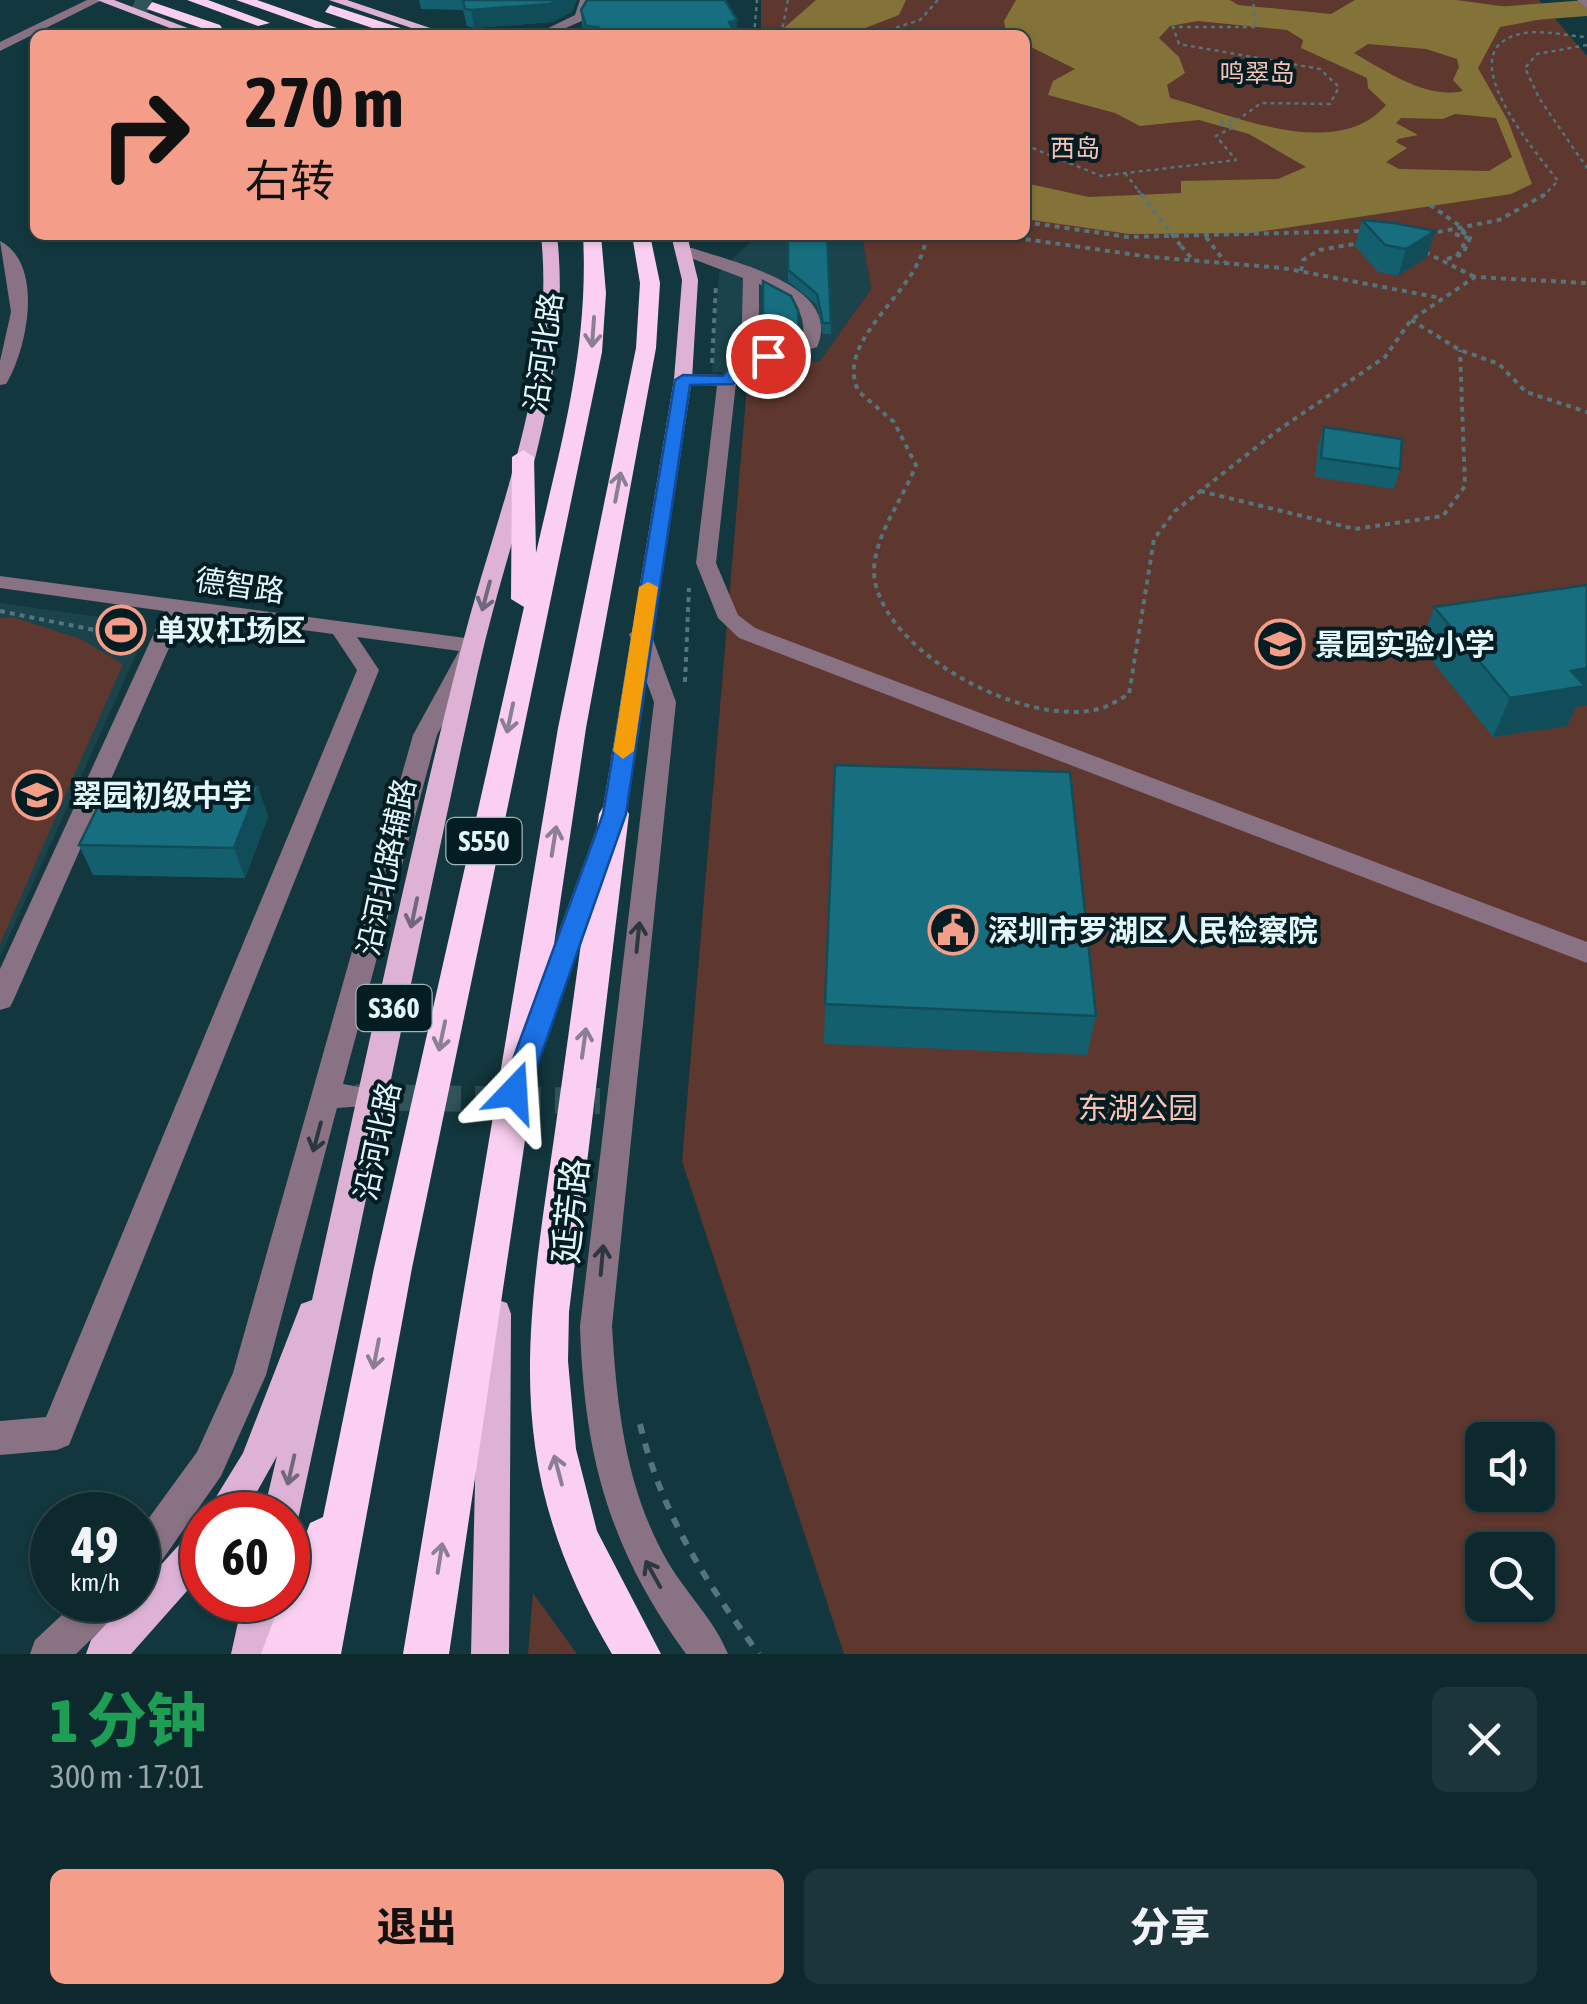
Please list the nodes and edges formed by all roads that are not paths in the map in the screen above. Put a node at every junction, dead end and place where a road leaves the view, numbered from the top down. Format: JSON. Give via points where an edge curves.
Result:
{"nodes":[{"id":1,"x":100,"y":0,"type":"edge"},
{"id":2,"x":194,"y":0,"type":"edge"},
{"id":3,"x":243,"y":0,"type":"edge"},
{"id":4,"x":586,"y":0,"type":"edge"},
{"id":5,"x":328,"y":3,"type":"edge"},
{"id":6,"x":152,"y":6,"type":"dead end"},
{"id":7,"x":35,"y":30,"type":"edge"},
{"id":8,"x":186,"y":30,"type":"edge"},
{"id":9,"x":222,"y":30,"type":"edge"},
{"id":10,"x":283,"y":30,"type":"edge"},
{"id":11,"x":335,"y":30,"type":"edge"},
{"id":12,"x":396,"y":30,"type":"edge"},
{"id":13,"x":427,"y":30,"type":"edge"},
{"id":14,"x":551,"y":30,"type":"edge"},
{"id":15,"x":30,"y":32,"type":"edge"},
{"id":16,"x":0,"y":46,"type":"edge"},
{"id":17,"x":550,"y":240,"type":"edge"},
{"id":18,"x":592,"y":240,"type":"edge"},
{"id":19,"x":641,"y":240,"type":"edge"},
{"id":20,"x":682,"y":243,"type":"edge"},
{"id":21,"x":0,"y":246,"type":"edge"},
{"id":22,"x":751,"y":275,"type":"junction"},
{"id":23,"x":750,"y":362,"type":"junction"},
{"id":24,"x":719,"y":373,"type":"junction"},
{"id":25,"x":0,"y":380,"type":"edge"},
{"id":26,"x":683,"y":380,"type":"junction"},
{"id":27,"x":523,"y":456,"type":"junction"},
{"id":28,"x":0,"y":582,"type":"edge"},
{"id":29,"x":176,"y":606,"type":"junction"},
{"id":30,"x":340,"y":628,"type":"junction"},
{"id":31,"x":640,"y":634,"type":"junction"},
{"id":32,"x":473,"y":646,"type":"junction"},
{"id":33,"x":524,"y":653,"type":"junction"},
{"id":34,"x":614,"y":814,"type":"junction"},
{"id":35,"x":1587,"y":953,"type":"edge"},
{"id":36,"x":0,"y":999,"type":"edge"},
{"id":37,"x":514,"y":1092,"type":"junction"},
{"id":38,"x":495,"y":1214,"type":"junction"},
{"id":39,"x":345,"y":1230,"type":"junction"},
{"id":40,"x":0,"y":1438,"type":"edge"},
{"id":41,"x":358,"y":1446,"type":"junction"},
{"id":42,"x":238,"y":1492,"type":"edge"},
{"id":43,"x":286,"y":1492,"type":"edge"},
{"id":44,"x":160,"y":1532,"type":"edge"},
{"id":45,"x":180,"y":1570,"type":"edge"},
{"id":46,"x":82,"y":1622,"type":"edge"},
{"id":47,"x":257,"y":1622,"type":"edge"},
{"id":48,"x":49,"y":1654,"type":"edge"},
{"id":49,"x":105,"y":1654,"type":"edge"},
{"id":50,"x":250,"y":1654,"type":"edge"},
{"id":51,"x":284,"y":1654,"type":"edge"},
{"id":52,"x":318,"y":1654,"type":"edge"},
{"id":53,"x":426,"y":1654,"type":"edge"},
{"id":54,"x":490,"y":1654,"type":"edge"},
{"id":55,"x":638,"y":1654,"type":"edge"},
{"id":56,"x":709,"y":1654,"type":"edge"}],
"edges":[{"from":1,"to":7,"type":"street"},
{"from":1,"to":8,"type":"main road"},
{"from":2,"to":10,"type":"highway"},
{"from":3,"to":11,"type":"highway"},
{"from":4,"to":14,"type":"street","via":[[580,17]]},
{"from":5,"to":12,"type":"highway"},
{"from":5,"to":13,"type":"main road"},
{"from":6,"to":9,"type":"highway"},
{"from":15,"to":16,"type":"street"},
{"from":17,"to":27,"type":"main road","name":"沿河北路辅路","number":"S360","via":[[556,293],[550,352]]},
{"from":18,"to":33,"type":"highway","name":"沿河北路","number":"S550","one_way":true,"via":[[592,352]]},
{"from":37,"to":19,"type":"highway","one_way":true,"via":[[646,348],[650,283]]},
{"from":20,"to":22,"type":"street"},
{"from":20,"to":26,"type":"main road","via":[[690,280]]},
{"from":21,"to":25,"type":"street","via":[[13,262],[22,306]]},
{"from":22,"to":23,"type":"street"},
{"from":22,"to":23,"type":"street","via":[[798,295],[811,311],[814,336],[801,350]]},
{"from":23,"to":24,"type":"street"},
{"from":24,"to":26,"type":"street"},
{"from":24,"to":35,"type":"street","via":[[706,564],[729,618],[747,633]]},
{"from":26,"to":31,"type":"main road"},
{"from":27,"to":32,"type":"main road","name":"沿河北路辅路","number":"S360","one_way":true},
{"from":27,"to":33,"type":"highway"},
{"from":28,"to":29,"type":"street","name":"德智路"},
{"from":29,"to":30,"type":"street","name":"德智路"},
{"from":29,"to":36,"type":"street"},
{"from":30,"to":32,"type":"street","name":"德智路"},
{"from":30,"to":40,"type":"street","via":[[368,670],[57,1433]]},
{"from":31,"to":34,"type":"main road"},
{"from":56,"to":31,"type":"street","name":"延芳路","one_way":true,"via":[[634,1541],[600,1422],[596,1326],[610,1101],[665,702]]},
{"from":32,"to":39,"type":"main road","name":"沿河北路辅路","number":"S360","one_way":true},
{"from":32,"to":44,"type":"street","one_way":true,"via":[[425,734],[341,1096],[249,1376],[209,1464]]},
{"from":33,"to":41,"type":"highway","name":"沿河北路","number":"S550","one_way":true},
{"from":34,"to":37,"type":"main road"},
{"from":55,"to":34,"type":"highway","one_way":true,"via":[[600,1594],[572,1524],[552,1451],[546,1379],[549,1312]]},
{"from":37,"to":38,"type":"highway"},
{"from":53,"to":38,"type":"highway","one_way":true},
{"from":38,"to":54,"type":"main road"},
{"from":39,"to":42,"type":"main road","via":[[256,1464]]},
{"from":39,"to":43,"type":"main road","name":"沿河北路辅路","number":"S360","one_way":true},
{"from":41,"to":51,"type":"highway"},
{"from":41,"to":52,"type":"highway","name":"沿河北路","number":"S550"},
{"from":45,"to":49,"type":"main road"},
{"from":46,"to":48,"type":"street"},
{"from":47,"to":50,"type":"main road"}]}
